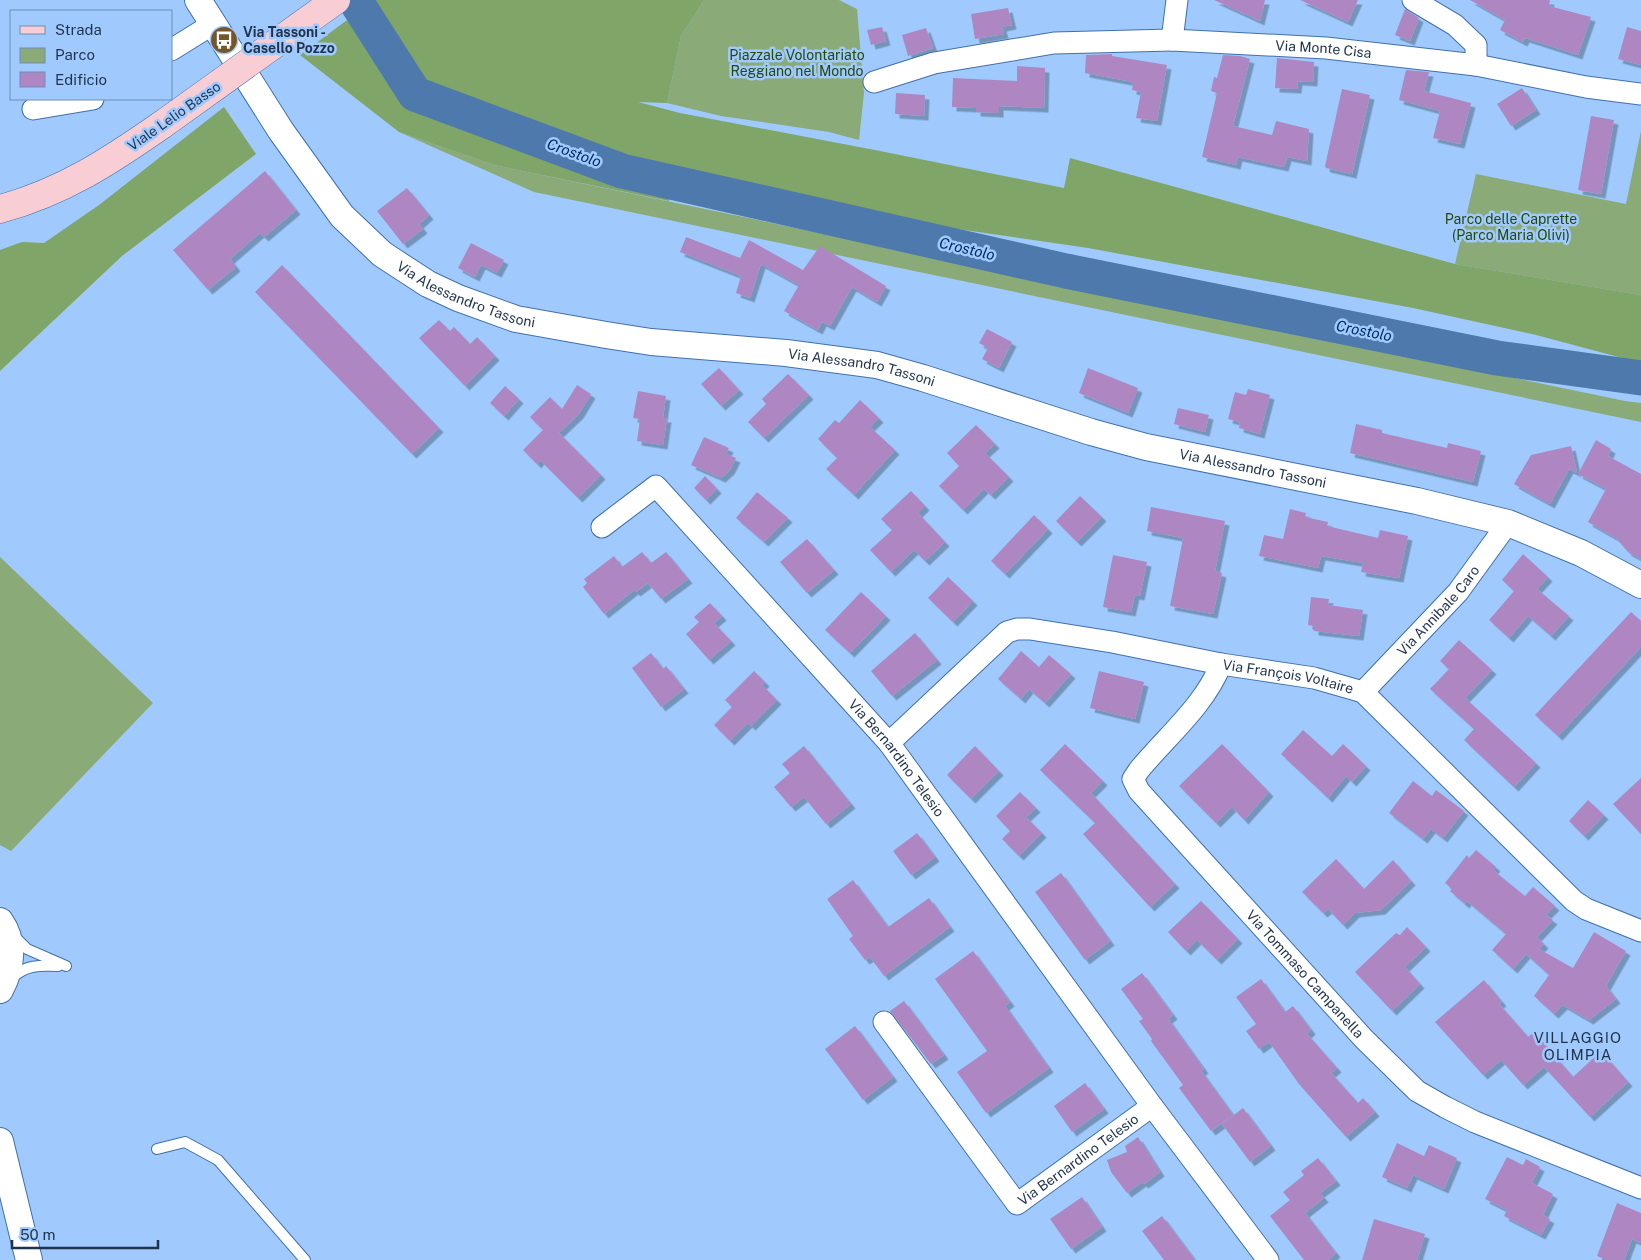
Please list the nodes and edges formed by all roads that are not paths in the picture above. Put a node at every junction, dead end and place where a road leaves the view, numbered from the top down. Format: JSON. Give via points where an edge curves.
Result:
{"nodes":[{"id":1,"x":198,"y":0,"type":"edge"},
{"id":2,"x":336,"y":0,"type":"edge"},
{"id":3,"x":1177,"y":0,"type":"edge"},
{"id":4,"x":1413,"y":0,"type":"edge"},
{"id":5,"x":213,"y":24,"type":"junction"},
{"id":6,"x":1172,"y":40,"type":"junction"},
{"id":7,"x":172,"y":49,"type":"edge"},
{"id":8,"x":1476,"y":65,"type":"junction"},
{"id":9,"x":874,"y":82,"type":"dead end"},
{"id":10,"x":1641,"y":94,"type":"edge"},
{"id":11,"x":86,"y":100,"type":"edge"},
{"id":12,"x":34,"y":109,"type":"dead end"},
{"id":13,"x":0,"y":209,"type":"edge"},
{"id":14,"x":1508,"y":523,"type":"junction"},
{"id":15,"x":602,"y":527,"type":"dead end"},
{"id":16,"x":1641,"y":585,"type":"edge"},
{"id":17,"x":1221,"y":664,"type":"junction"},
{"id":18,"x":1363,"y":692,"type":"junction"},
{"id":19,"x":889,"y":743,"type":"junction"},
{"id":20,"x":1,"y":922,"type":"edge"},
{"id":21,"x":1641,"y":931,"type":"edge"},
{"id":22,"x":0,"y":990,"type":"edge"},
{"id":23,"x":884,"y":1022,"type":"dead end"},
{"id":24,"x":1152,"y":1106,"type":"junction"},
{"id":25,"x":0,"y":1142,"type":"edge"},
{"id":26,"x":156,"y":1149,"type":"dead end"},
{"id":27,"x":1641,"y":1188,"type":"edge"},
{"id":28,"x":29,"y":1260,"type":"edge"},
{"id":29,"x":305,"y":1260,"type":"edge"},
{"id":30,"x":1268,"y":1260,"type":"edge"}],
"edges":[{"from":1,"to":5,"type":"street","name":"Via Alessandro Tassoni"},
{"from":2,"to":13,"type":"main road","name":"Viale Lelio Basso","bridge":true,"via":[[91,172],[46,194]]},
{"from":3,"to":6,"type":"street"},
{"from":4,"to":8,"type":"street","via":[[1455,25],[1476,45]]},
{"from":5,"to":7,"type":"street"},
{"from":5,"to":14,"type":"street","name":"Via Alessandro Tassoni","via":[[286,138],[342,216],[382,254],[428,284],[458,298],[516,319],[606,335],[786,353],[877,366],[1146,447]]},
{"from":6,"to":8,"type":"street","name":"Via Monte Cisa","via":[[1326,48]]},
{"from":6,"to":9,"type":"street","name":"Via Monte Cisa","via":[[1054,43],[934,63]]},
{"from":8,"to":10,"type":"street","name":"Via Monte Cisa","via":[[1586,87]]},
{"from":11,"to":12,"type":"street"},
{"from":14,"to":16,"type":"street","name":"Via Alessandro Tassoni","via":[[1581,553]]},
{"from":14,"to":18,"type":"street","name":"Via Annibale Caro","via":[[1458,592]]},
{"from":15,"to":19,"type":"street","name":"Via Bernardino Telesio","via":[[656,486]]},
{"from":17,"to":18,"type":"street","name":"Via François Voltaire","via":[[1314,678]]},
{"from":17,"to":19,"type":"street","name":"Via François Voltaire","via":[[1112,642],[1017,629],[1007,632]]},
{"from":17,"to":27,"type":"street","name":"Via Tommaso Campanella","via":[[1204,697],[1133,779],[1139,791],[1364,1039],[1417,1091],[1475,1122]]},
{"from":18,"to":21,"type":"street","name":"Via François Voltaire","via":[[1574,901]]},
{"from":19,"to":24,"type":"street","name":"Via Bernardino Telesio"},
{"from":20,"to":22,"type":"street","via":[[9,939],[11,956],[8,974]]},
{"from":20,"to":22,"type":"lane","via":[[27,949],[66,966],[40,965],[19,970]]},
{"from":23,"to":24,"type":"street","name":"Via Bernardino Telesio","via":[[1017,1204]]},
{"from":24,"to":30,"type":"street","name":"Via Bernardino Telesio"},
{"from":25,"to":28,"type":"street"},
{"from":26,"to":29,"type":"lane","via":[[185,1142],[218,1160]]}]}
